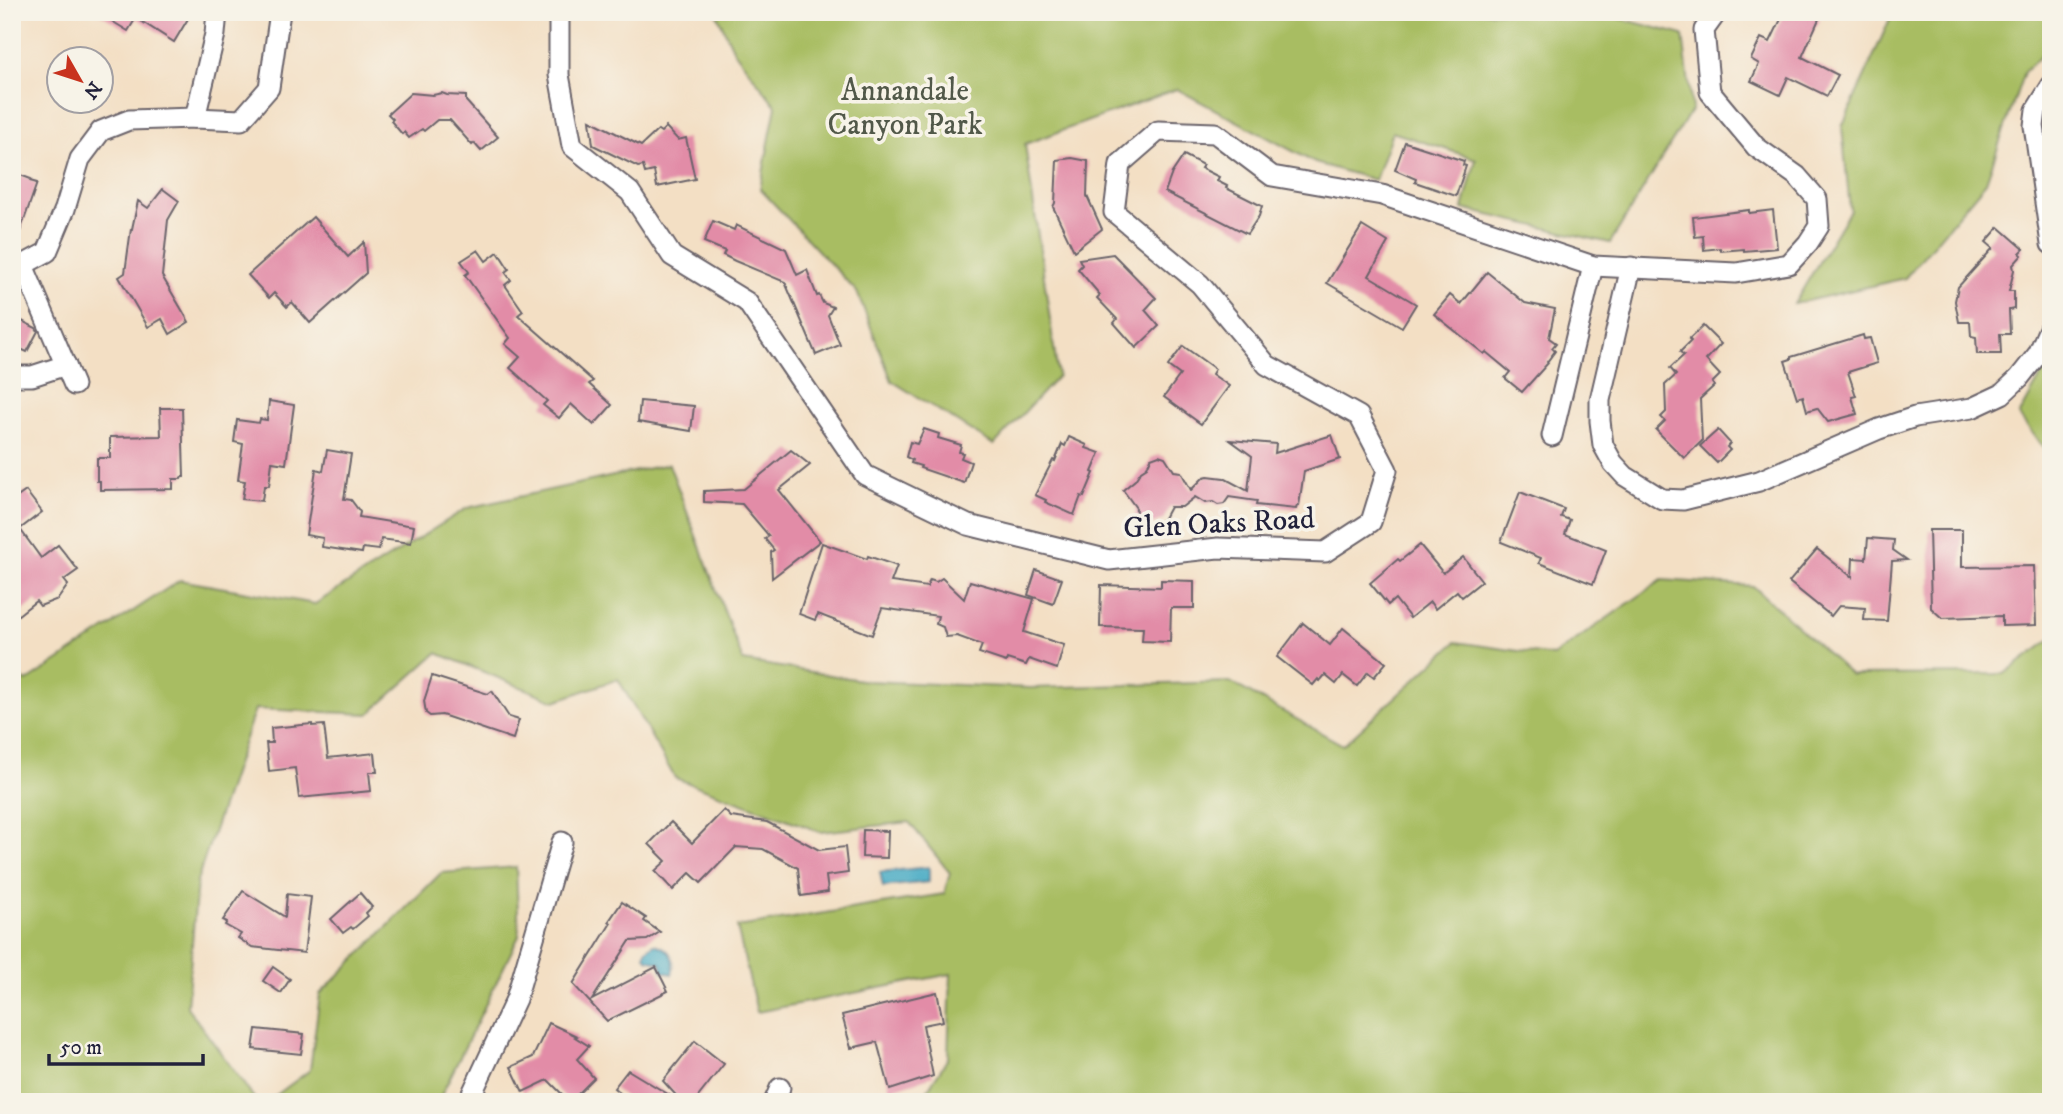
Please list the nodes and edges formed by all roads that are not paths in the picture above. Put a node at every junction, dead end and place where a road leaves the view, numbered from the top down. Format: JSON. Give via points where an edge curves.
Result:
{"nodes":[{"id":1,"x":217,"y":12,"type":"edge"},
{"id":2,"x":280,"y":12,"type":"edge"},
{"id":3,"x":559,"y":12,"type":"edge"},
{"id":4,"x":1717,"y":12,"type":"edge"},
{"id":5,"x":2051,"y":86,"type":"edge"},
{"id":6,"x":195,"y":118,"type":"junction"},
{"id":7,"x":2051,"y":244,"type":"edge"},
{"id":8,"x":18,"y":265,"type":"edge"},
{"id":9,"x":1593,"y":266,"type":"junction"},
{"id":10,"x":1631,"y":267,"type":"junction"},
{"id":11,"x":2051,"y":324,"type":"edge"},
{"id":12,"x":66,"y":365,"type":"junction"},
{"id":13,"x":12,"y":376,"type":"edge"},
{"id":14,"x":74,"y":385,"type":"dead end"},
{"id":15,"x":1552,"y":436,"type":"dead end"},
{"id":16,"x":562,"y":842,"type":"dead end"},
{"id":17,"x":468,"y":1102,"type":"edge"}],
"edges":[{"from":1,"to":6,"type":"street"},
{"from":2,"to":6,"type":"street","via":[[269,88],[241,120]]},
{"from":3,"to":9,"type":"street","name":"Glen Oaks Road","via":[[559,75],[572,146],[630,192],[672,256],[747,302],[865,475],[968,526],[1109,560],[1218,548],[1325,552],[1371,522],[1387,470],[1359,416],[1267,365],[1200,284],[1114,212],[1120,164],[1158,131],[1215,133],[1272,177],[1382,195]]},
{"from":4,"to":10,"type":"street","name":"Glen Oaks Road","via":[[1704,30],[1710,92],[1756,147],[1797,176],[1817,199],[1819,226],[1789,264],[1736,273]]},
{"from":5,"to":7,"type":"street","via":[[2036,110],[2034,126]]},
{"from":6,"to":8,"type":"street","via":[[129,120],[101,131],[80,159],[47,252]]},
{"from":8,"to":12,"type":"street"},
{"from":9,"to":10,"type":"street","name":"Glen Oaks Road"},
{"from":9,"to":15,"type":"street"},
{"from":10,"to":11,"type":"street","via":[[1600,400],[1603,445],[1625,476],[1662,499],[1683,500],[1759,481],[1879,429],[1915,417],[1972,408],[2002,394],[2019,378],[2038,354]]},
{"from":12,"to":13,"type":"street","via":[[32,376]]},
{"from":12,"to":14,"type":"street"},
{"from":16,"to":17,"type":"street","via":[[516,999]]}]}
